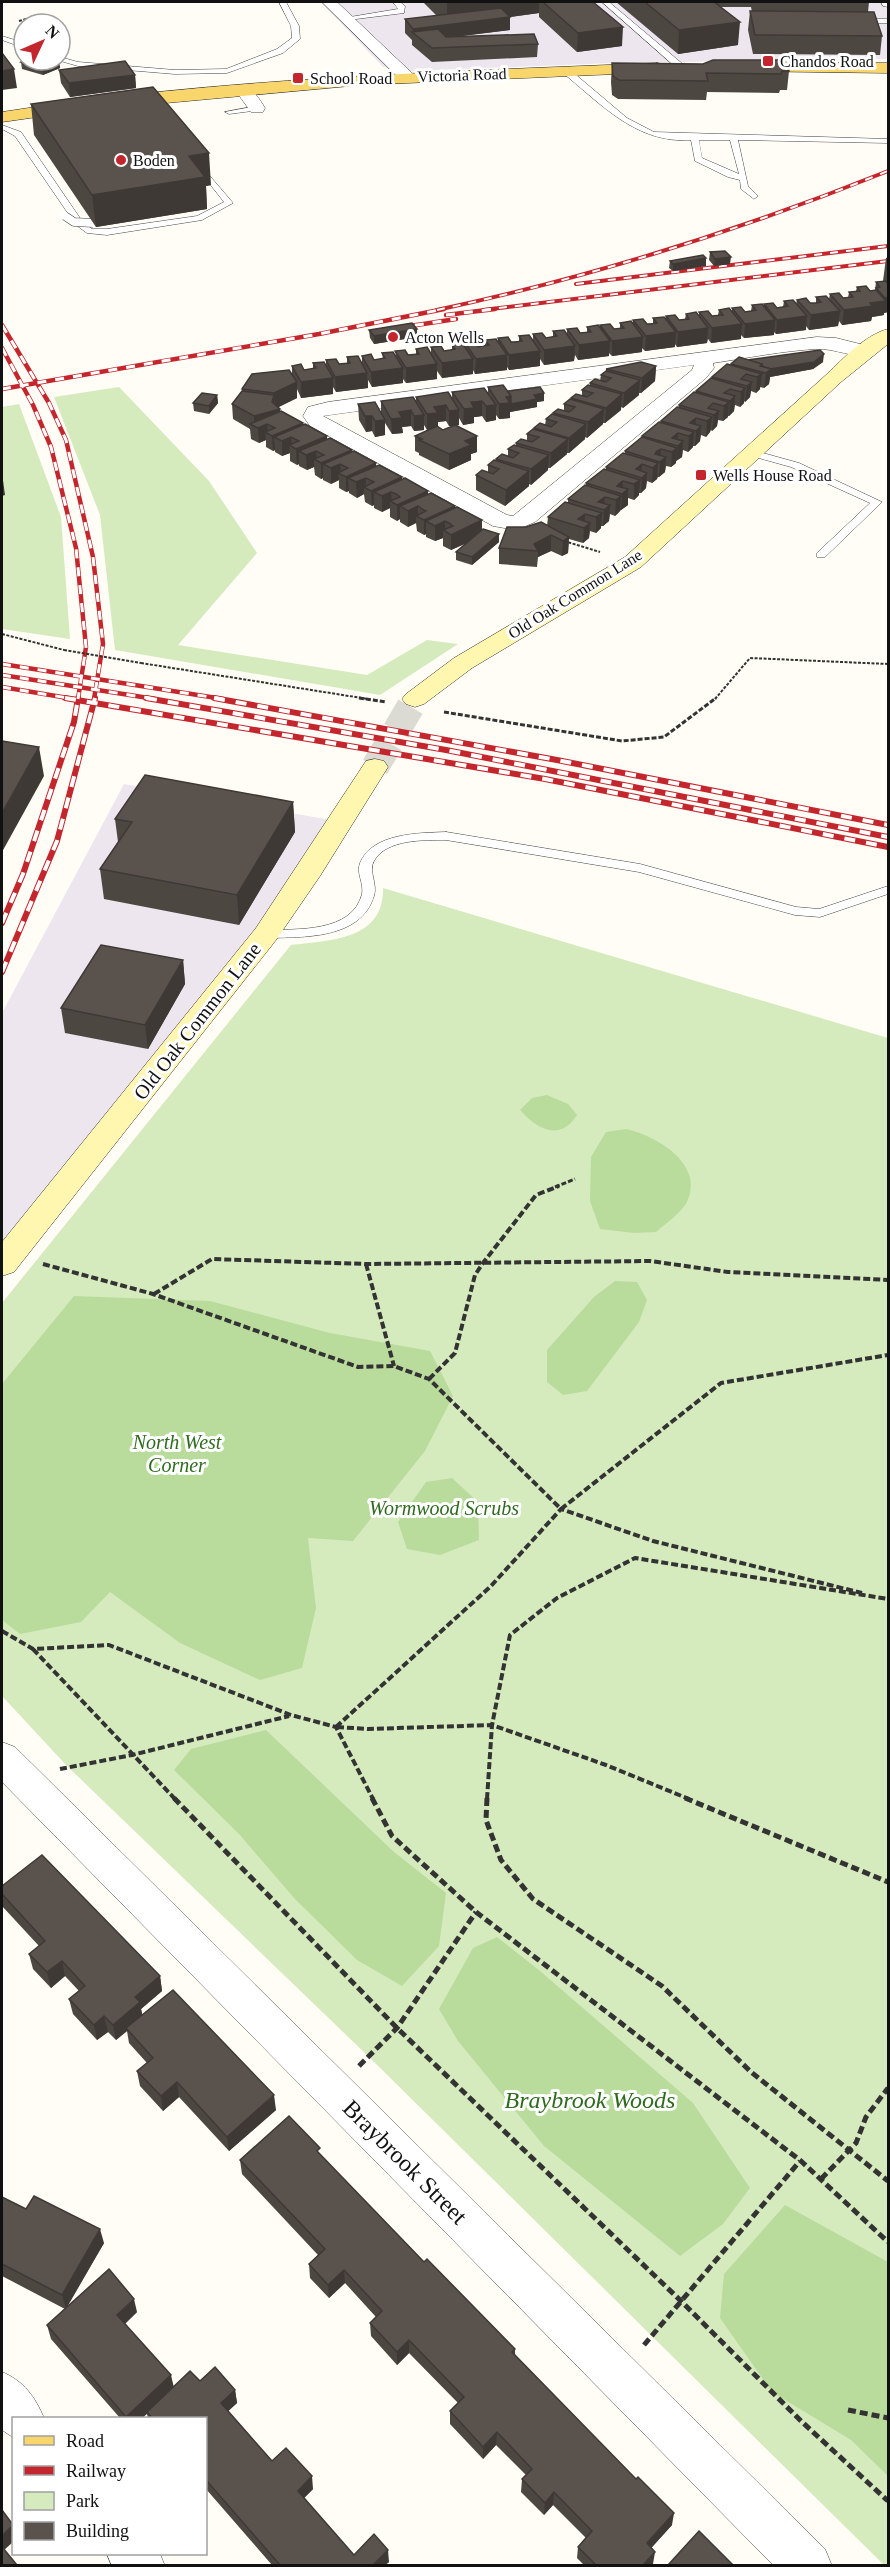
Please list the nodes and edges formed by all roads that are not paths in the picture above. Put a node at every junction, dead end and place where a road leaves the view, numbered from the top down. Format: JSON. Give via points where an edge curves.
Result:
{"nodes":[{"id":1,"x":282,"y":2,"type":"edge"},
{"id":2,"x":329,"y":2,"type":"edge"},
{"id":3,"x":396,"y":2,"type":"edge"},
{"id":4,"x":605,"y":2,"type":"edge"},
{"id":5,"x":348,"y":18,"type":"junction"},
{"id":6,"x":845,"y":21,"type":"edge"},
{"id":7,"x":888,"y":21,"type":"edge"},
{"id":8,"x":72,"y":62,"type":"edge"},
{"id":9,"x":723,"y":67,"type":"edge"},
{"id":10,"x":682,"y":68,"type":"junction"},
{"id":11,"x":703,"y":68,"type":"edge"},
{"id":12,"x":888,"y":68,"type":"edge"},
{"id":13,"x":566,"y":71,"type":"junction"},
{"id":14,"x":407,"y":77,"type":"junction"},
{"id":15,"x":235,"y":81,"type":"junction"},
{"id":16,"x":257,"y":108,"type":"joint"},
{"id":17,"x":229,"y":112,"type":"dead end"},
{"id":18,"x":2,"y":123,"type":"edge"},
{"id":19,"x":30,"y":133,"type":"dead end"},
{"id":20,"x":18,"y":134,"type":"junction"},
{"id":21,"x":695,"y":137,"type":"junction"},
{"id":22,"x":735,"y":139,"type":"junction"},
{"id":23,"x":888,"y":141,"type":"edge"},
{"id":24,"x":194,"y":158,"type":"edge"},
{"id":25,"x":744,"y":178,"type":"junction"},
{"id":26,"x":754,"y":196,"type":"dead end"},
{"id":27,"x":79,"y":223,"type":"junction"},
{"id":28,"x":93,"y":223,"type":"edge"},
{"id":29,"x":888,"y":335,"type":"edge"},
{"id":30,"x":865,"y":351,"type":"junction"},
{"id":31,"x":702,"y":358,"type":"junction"},
{"id":32,"x":752,"y":453,"type":"junction"},
{"id":33,"x":877,"y":502,"type":"junction"},
{"id":34,"x":888,"y":505,"type":"edge"},
{"id":35,"x":820,"y":555,"type":"dead end"},
{"id":36,"x":415,"y":699,"type":"tunnel mouth"},
{"id":37,"x":375,"y":766,"type":"tunnel mouth"},
{"id":38,"x":888,"y":890,"type":"edge"},
{"id":39,"x":266,"y":934,"type":"junction"},
{"id":40,"x":6,"y":1258,"type":"edge"},
{"id":41,"x":2,"y":1758,"type":"edge"},
{"id":42,"x":2,"y":2395,"type":"edge"},
{"id":43,"x":20,"y":2417,"type":"edge"},
{"id":44,"x":808,"y":2565,"type":"edge"}],
"edges":[{"from":1,"to":15,"type":"lane","via":[[296,26],[296,39]]},
{"from":2,"to":5,"type":"street"},
{"from":3,"to":5,"type":"lane","via":[[401,11]]},
{"from":4,"to":10,"type":"lane"},
{"from":5,"to":14,"type":"street"},
{"from":6,"to":7,"type":"lane"},
{"from":8,"to":15,"type":"lane"},
{"from":9,"to":12,"type":"main road"},
{"from":10,"to":11,"type":"main road","name":"Victoria Road"},
{"from":10,"to":13,"type":"main road","name":"Victoria Road"},
{"from":13,"to":14,"type":"main road","name":"Victoria Road"},
{"from":13,"to":21,"type":"lane","via":[[641,131]]},
{"from":14,"to":15,"type":"main road","name":"Victoria Road"},
{"from":15,"to":16,"type":"street"},
{"from":15,"to":18,"type":"main road","name":"Victoria Road","via":[[155,107],[79,106]]},
{"from":16,"to":17,"type":"lane"},
{"from":18,"to":20,"type":"lane"},
{"from":18,"to":27,"type":"lane","bridge":true,"via":[[68,220]]},
{"from":19,"to":20,"type":"lane"},
{"from":20,"to":27,"type":"lane"},
{"from":21,"to":22,"type":"lane"},
{"from":21,"to":25,"type":"lane","via":[[698,159],[731,176]]},
{"from":22,"to":23,"type":"lane"},
{"from":22,"to":25,"type":"lane"},
{"from":24,"to":27,"type":"lane","via":[[229,203],[199,218],[106,232],[90,231]]},
{"from":25,"to":26,"type":"lane","via":[[744,187]]},
{"from":27,"to":28,"type":"lane","bridge":true},
{"from":29,"to":30,"type":"street","name":"Old Oak Common Lane"},
{"from":30,"to":31,"type":"street","via":[[827,343]]},
{"from":30,"to":32,"type":"street","name":"Old Oak Common Lane"},
{"from":31,"to":31,"type":"street","via":[[328,408],[315,411],[312,416],[316,422],[501,521],[516,523],[699,374],[704,368]]},
{"from":32,"to":33,"type":"lane","via":[[795,465]]},
{"from":32,"to":36,"type":"street","name":"Old Oak Common Lane","via":[[633,562],[464,663]]},
{"from":33,"to":34,"type":"lane"},
{"from":33,"to":35,"type":"lane"},
{"from":37,"to":39,"type":"street","name":"Old Oak Common Lane"},
{"from":38,"to":39,"type":"lane","via":[[820,913],[795,911],[640,868],[446,836],[421,836],[405,838],[369,857],[365,868],[369,885],[366,904],[344,924],[308,932]]},
{"from":39,"to":40,"type":"street","name":"Old Oak Common Lane"},
{"from":41,"to":44,"type":"street","name":"Braybrook Street"},
{"from":42,"to":43,"type":"street"}]}
